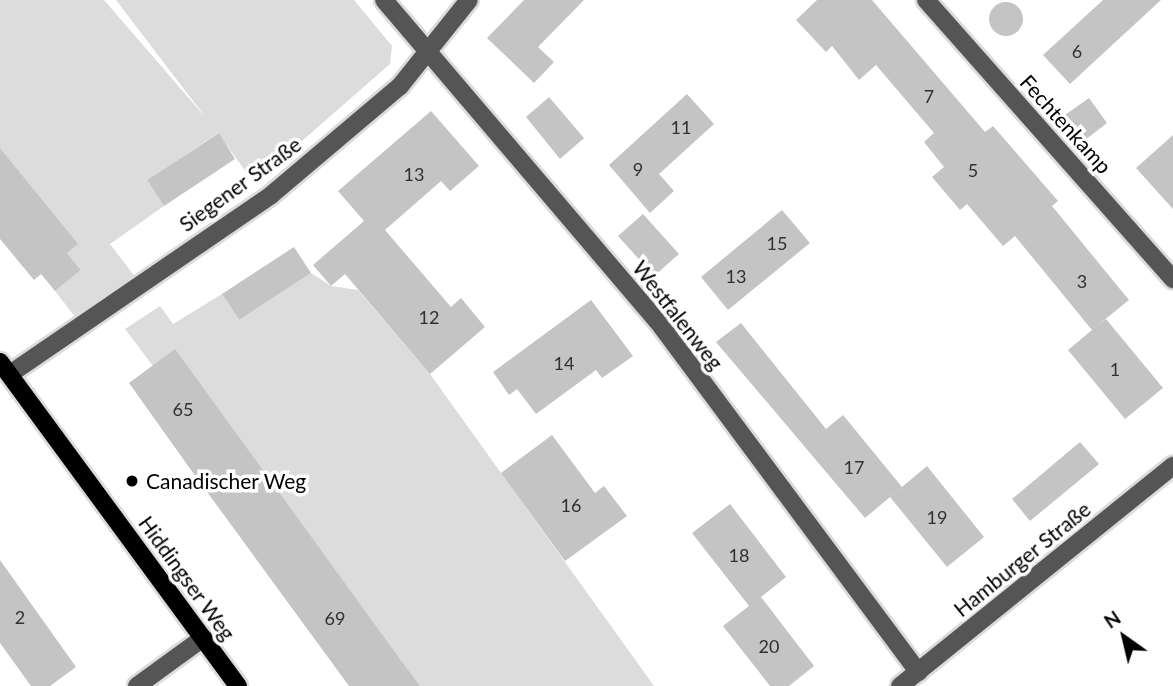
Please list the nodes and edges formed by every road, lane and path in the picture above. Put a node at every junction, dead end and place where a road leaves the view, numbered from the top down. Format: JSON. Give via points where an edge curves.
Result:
{"nodes":[{"id":1,"x":384,"y":0,"type":"edge"},
{"id":2,"x":469,"y":0,"type":"edge"},
{"id":3,"x":926,"y":0,"type":"edge"},
{"id":4,"x":428,"y":51,"type":"junction"},
{"id":5,"x":1173,"y":279,"type":"edge"},
{"id":6,"x":5,"y":368,"type":"edge"},
{"id":7,"x":1173,"y":466,"type":"edge"},
{"id":8,"x":203,"y":638,"type":"junction"},
{"id":9,"x":918,"y":672,"type":"junction"},
{"id":10,"x":137,"y":686,"type":"edge"},
{"id":11,"x":238,"y":686,"type":"edge"},
{"id":12,"x":900,"y":686,"type":"edge"}],
"edges":[{"from":1,"to":4,"type":"street","name":"Westfalenweg"},
{"from":2,"to":4,"type":"street","name":"Siegener Straße"},
{"from":3,"to":5,"type":"street","name":"Fechtenkamp"},
{"from":4,"to":6,"type":"street","name":"Siegener Straße","via":[[400,86],[271,195]]},
{"from":4,"to":9,"type":"street","name":"Westfalenweg","via":[[662,327]]},
{"from":6,"to":8,"type":"main road","name":"Hiddingser Weg"},
{"from":7,"to":9,"type":"street","name":"Hamburger Straße"},
{"from":8,"to":10,"type":"street"},
{"from":8,"to":11,"type":"main road","name":"Hiddingser Weg"},
{"from":9,"to":12,"type":"street","name":"Hamburger Straße"}]}
